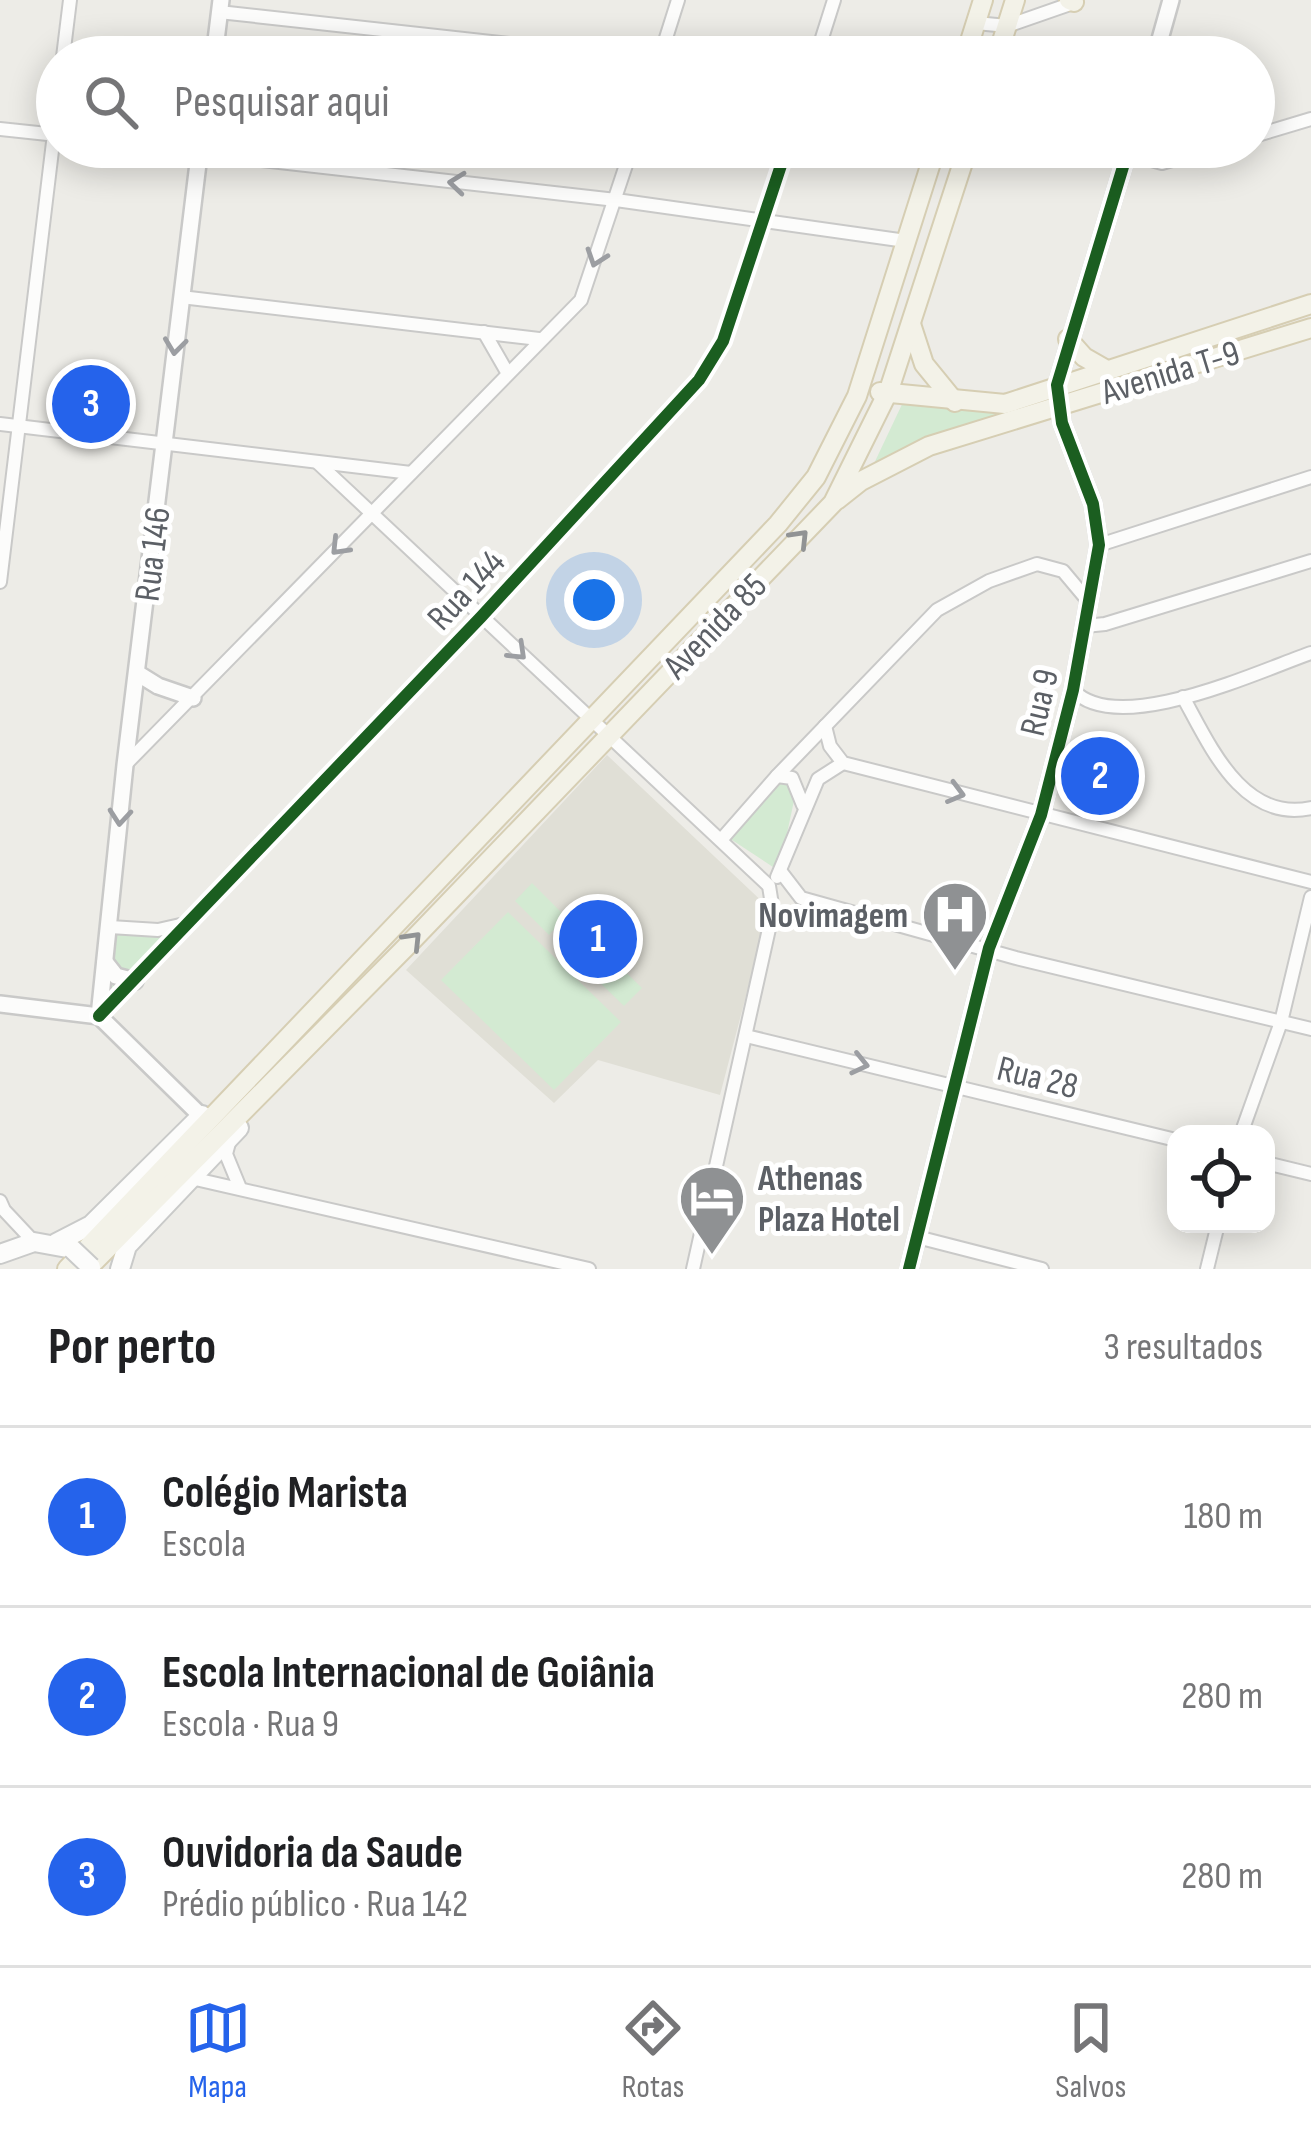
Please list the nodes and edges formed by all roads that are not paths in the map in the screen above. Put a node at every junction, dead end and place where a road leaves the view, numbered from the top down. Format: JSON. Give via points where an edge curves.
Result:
{"nodes":[{"id":1,"x":70,"y":0,"type":"edge"},
{"id":2,"x":678,"y":0,"type":"edge"},
{"id":3,"x":835,"y":0,"type":"edge"},
{"id":4,"x":983,"y":0,"type":"edge"},
{"id":5,"x":1015,"y":0,"type":"edge"},
{"id":6,"x":1171,"y":0,"type":"edge"},
{"id":7,"x":1074,"y":1,"type":"edge"},
{"id":8,"x":220,"y":6,"type":"edge"},
{"id":9,"x":976,"y":23,"type":"junction"},
{"id":10,"x":1007,"y":26,"type":"junction"},
{"id":11,"x":66,"y":36,"type":"edge"},
{"id":12,"x":216,"y":36,"type":"edge"},
{"id":13,"x":460,"y":36,"type":"edge"},
{"id":14,"x":667,"y":36,"type":"edge"},
{"id":15,"x":823,"y":36,"type":"edge"},
{"id":16,"x":972,"y":36,"type":"edge"},
{"id":17,"x":1004,"y":36,"type":"edge"},
{"id":18,"x":1161,"y":36,"type":"edge"},
{"id":19,"x":1311,"y":119,"type":"edge"},
{"id":20,"x":0,"y":128,"type":"edge"},
{"id":21,"x":1275,"y":130,"type":"edge"},
{"id":22,"x":36,"y":132,"type":"edge"},
{"id":23,"x":52,"y":168,"type":"edge"},
{"id":24,"x":197,"y":168,"type":"edge"},
{"id":25,"x":349,"y":168,"type":"edge"},
{"id":26,"x":626,"y":168,"type":"edge"},
{"id":27,"x":780,"y":168,"type":"edge"},
{"id":28,"x":929,"y":168,"type":"edge"},
{"id":29,"x":961,"y":168,"type":"edge"},
{"id":30,"x":1122,"y":168,"type":"edge"},
{"id":31,"x":616,"y":200,"type":"junction"},
{"id":32,"x":764,"y":219,"type":"junction"},
{"id":33,"x":906,"y":242,"type":"junction"},
{"id":34,"x":181,"y":297,"type":"junction"},
{"id":35,"x":1311,"y":304,"type":"edge"},
{"id":36,"x":910,"y":323,"type":"junction"},
{"id":37,"x":1311,"y":328,"type":"edge"},
{"id":38,"x":484,"y":332,"type":"junction"},
{"id":39,"x":539,"y":339,"type":"junction"},
{"id":40,"x":1067,"y":339,"type":"junction"},
{"id":41,"x":1105,"y":369,"type":"junction"},
{"id":42,"x":507,"y":372,"type":"junction"},
{"id":43,"x":889,"y":390,"type":"junction"},
{"id":44,"x":1057,"y":395,"type":"junction"},
{"id":45,"x":857,"y":396,"type":"junction"},
{"id":46,"x":955,"y":401,"type":"junction"},
{"id":47,"x":0,"y":424,"type":"edge"},
{"id":48,"x":18,"y":426,"type":"junction"},
{"id":49,"x":164,"y":442,"type":"junction"},
{"id":50,"x":316,"y":462,"type":"junction"},
{"id":51,"x":411,"y":473,"type":"junction"},
{"id":52,"x":1311,"y":477,"type":"edge"},
{"id":53,"x":833,"y":503,"type":"junction"},
{"id":54,"x":372,"y":514,"type":"junction"},
{"id":55,"x":1100,"y":545,"type":"junction"},
{"id":56,"x":1311,"y":561,"type":"edge"},
{"id":57,"x":0,"y":582,"type":"edge"},
{"id":58,"x":1089,"y":602,"type":"junction"},
{"id":59,"x":481,"y":617,"type":"junction"},
{"id":60,"x":1085,"y":626,"type":"junction"},
{"id":61,"x":1311,"y":652,"type":"edge"},
{"id":62,"x":136,"y":673,"type":"junction"},
{"id":63,"x":1073,"y":690,"type":"junction"},
{"id":64,"x":1184,"y":697,"type":"junction"},
{"id":65,"x":193,"y":698,"type":"junction"},
{"id":66,"x":587,"y":719,"type":"junction"},
{"id":67,"x":825,"y":726,"type":"junction"},
{"id":68,"x":606,"y":736,"type":"junction"},
{"id":69,"x":843,"y":763,"type":"junction"},
{"id":70,"x":125,"y":765,"type":"junction"},
{"id":71,"x":777,"y":776,"type":"junction"},
{"id":72,"x":803,"y":805,"type":"junction"},
{"id":73,"x":1311,"y":808,"type":"edge"},
{"id":74,"x":1042,"y":815,"type":"junction"},
{"id":75,"x":722,"y":840,"type":"junction"},
{"id":76,"x":781,"y":872,"type":"junction"},
{"id":77,"x":762,"y":878,"type":"junction"},
{"id":78,"x":1311,"y":882,"type":"edge"},
{"id":79,"x":1311,"y":897,"type":"edge"},
{"id":80,"x":801,"y":898,"type":"junction"},
{"id":81,"x":773,"y":910,"type":"junction"},
{"id":82,"x":190,"y":923,"type":"junction"},
{"id":83,"x":110,"y":927,"type":"junction"},
{"id":84,"x":989,"y":949,"type":"junction"},
{"id":85,"x":104,"y":962,"type":"junction"},
{"id":86,"x":135,"y":981,"type":"junction"},
{"id":87,"x":0,"y":1004,"type":"edge"},
{"id":88,"x":318,"y":1004,"type":"junction"},
{"id":89,"x":99,"y":1016,"type":"junction"},
{"id":90,"x":1281,"y":1022,"type":"junction"},
{"id":91,"x":331,"y":1023,"type":"junction"},
{"id":92,"x":1311,"y":1029,"type":"edge"},
{"id":93,"x":746,"y":1036,"type":"junction"},
{"id":94,"x":952,"y":1086,"type":"junction"},
{"id":95,"x":201,"y":1117,"type":"junction"},
{"id":96,"x":1244,"y":1125,"type":"edge"},
{"id":97,"x":230,"y":1136,"type":"junction"},
{"id":98,"x":1167,"y":1138,"type":"edge"},
{"id":99,"x":1275,"y":1165,"type":"edge"},
{"id":100,"x":1311,"y":1174,"type":"edge"},
{"id":101,"x":191,"y":1178,"type":"junction"},
{"id":102,"x":241,"y":1188,"type":"junction"},
{"id":103,"x":0,"y":1201,"type":"edge"},
{"id":104,"x":1216,"y":1233,"type":"edge"},
{"id":105,"x":917,"y":1237,"type":"junction"},
{"id":106,"x":34,"y":1242,"type":"junction"},
{"id":107,"x":0,"y":1254,"type":"edge"},
{"id":108,"x":65,"y":1254,"type":"edge"},
{"id":109,"x":90,"y":1268,"type":"edge"},
{"id":110,"x":119,"y":1269,"type":"edge"},
{"id":111,"x":589,"y":1269,"type":"edge"},
{"id":112,"x":693,"y":1269,"type":"edge"},
{"id":113,"x":909,"y":1269,"type":"edge"},
{"id":114,"x":1042,"y":1269,"type":"edge"},
{"id":115,"x":1207,"y":1269,"type":"edge"}],
"edges":[{"from":1,"to":11,"type":"street"},
{"from":2,"to":14,"type":"street"},
{"from":3,"to":15,"type":"street"},
{"from":4,"to":9,"type":"main road"},
{"from":5,"to":10,"type":"main road"},
{"from":6,"to":18,"type":"street"},
{"from":7,"to":10,"type":"street"},
{"from":8,"to":12,"type":"street"},
{"from":8,"to":13,"type":"street"},
{"from":9,"to":10,"type":"street"},
{"from":9,"to":16,"type":"main road"},
{"from":10,"to":17,"type":"main road"},
{"from":19,"to":21,"type":"street"},
{"from":20,"to":22,"type":"street"},
{"from":23,"to":48,"type":"street"},
{"from":24,"to":34,"type":"street","name":"Rua 146"},
{"from":31,"to":25,"type":"street","one_way":true},
{"from":26,"to":31,"type":"street"},
{"from":27,"to":32,"type":"street","name":"Rua 144"},
{"from":28,"to":33,"type":"main road","name":"Avenida 85"},
{"from":29,"to":36,"type":"main road","name":"Avenida 85"},
{"from":30,"to":40,"type":"street"},
{"from":31,"to":32,"type":"street"},
{"from":31,"to":39,"type":"street","one_way":true,"via":[[581,300]]},
{"from":32,"to":33,"type":"street"},
{"from":32,"to":59,"type":"street","name":"Rua 144","via":[[724,341],[699,380]]},
{"from":33,"to":45,"type":"main road","name":"Avenida 85"},
{"from":34,"to":38,"type":"street"},
{"from":34,"to":49,"type":"street","name":"Rua 146","one_way":true},
{"from":35,"to":41,"type":"main road","name":"Avenida T-9"},
{"from":36,"to":43,"type":"main road","name":"Avenida 85"},
{"from":36,"to":46,"type":"main road","via":[[924,364]]},
{"from":37,"to":44,"type":"main road","name":"Avenida T-9"},
{"from":38,"to":39,"type":"street"},
{"from":38,"to":42,"type":"street"},
{"from":39,"to":42,"type":"street"},
{"from":40,"to":41,"type":"main road"},
{"from":40,"to":44,"type":"street"},
{"from":41,"to":44,"type":"main road","name":"Avenida T-9"},
{"from":42,"to":51,"type":"street"},
{"from":43,"to":45,"type":"main road","name":"Avenida T-9"},
{"from":43,"to":46,"type":"main road","name":"Avenida T-9"},
{"from":43,"to":53,"type":"main road","name":"Avenida 85"},
{"from":44,"to":46,"type":"main road","name":"Avenida T-9"},
{"from":44,"to":53,"type":"main road","name":"Avenida T-9","via":[[929,446]]},
{"from":44,"to":55,"type":"street","name":"Rua 9"},
{"from":45,"to":66,"type":"main road","name":"Avenida 85","via":[[816,477],[778,524]]},
{"from":47,"to":48,"type":"street"},
{"from":48,"to":49,"type":"street"},
{"from":48,"to":57,"type":"street"},
{"from":49,"to":50,"type":"street"},
{"from":49,"to":62,"type":"street","name":"Rua 146"},
{"from":50,"to":51,"type":"street"},
{"from":50,"to":54,"type":"street"},
{"from":51,"to":54,"type":"street"},
{"from":52,"to":55,"type":"street"},
{"from":68,"to":53,"type":"main road","name":"Avenida 85","one_way":true},
{"from":54,"to":59,"type":"street"},
{"from":54,"to":65,"type":"street","one_way":true},
{"from":55,"to":58,"type":"street","name":"Rua 9"},
{"from":56,"to":60,"type":"street"},
{"from":58,"to":60,"type":"street","name":"Rua 9"},
{"from":58,"to":67,"type":"street","via":[[1050,565],[988,581],[937,610]]},
{"from":59,"to":66,"type":"street","one_way":true},
{"from":59,"to":82,"type":"street","name":"Rua 144"},
{"from":60,"to":63,"type":"street","name":"Rua 9"},
{"from":61,"to":64,"type":"street"},
{"from":62,"to":65,"type":"street"},
{"from":62,"to":70,"type":"street","name":"Rua 146"},
{"from":63,"to":64,"type":"street","via":[[1123,707]]},
{"from":63,"to":74,"type":"street","name":"Rua 9"},
{"from":64,"to":73,"type":"street","via":[[1223,768],[1250,795],[1270,807]]},
{"from":65,"to":70,"type":"street"},
{"from":66,"to":68,"type":"street"},
{"from":66,"to":88,"type":"main road","name":"Avenida 85"},
{"from":67,"to":69,"type":"street"},
{"from":67,"to":71,"type":"street"},
{"from":68,"to":75,"type":"street"},
{"from":91,"to":68,"type":"main road","name":"Avenida 85","one_way":true},
{"from":69,"to":72,"type":"street","via":[[818,778]]},
{"from":69,"to":74,"type":"street","one_way":true},
{"from":70,"to":83,"type":"street","name":"Rua 146","one_way":true},
{"from":71,"to":72,"type":"street","via":[[792,778]]},
{"from":71,"to":75,"type":"street"},
{"from":72,"to":76,"type":"street"},
{"from":74,"to":78,"type":"street"},
{"from":74,"to":84,"type":"street","name":"Rua 9"},
{"from":75,"to":77,"type":"street"},
{"from":76,"to":77,"type":"street"},
{"from":76,"to":80,"type":"street"},
{"from":77,"to":81,"type":"street"},
{"from":79,"to":90,"type":"street"},
{"from":80,"to":81,"type":"street"},
{"from":80,"to":84,"type":"street"},
{"from":81,"to":93,"type":"street"},
{"from":82,"to":83,"type":"street"},
{"from":82,"to":86,"type":"street","name":"Rua 144"},
{"from":83,"to":85,"type":"street","name":"Rua 146"},
{"from":84,"to":90,"type":"street"},
{"from":84,"to":94,"type":"street","name":"Rua 9"},
{"from":85,"to":86,"type":"street"},
{"from":85,"to":89,"type":"street","name":"Rua 146"},
{"from":86,"to":89,"type":"street","name":"Rua 144"},
{"from":87,"to":89,"type":"street"},
{"from":88,"to":95,"type":"main road","name":"Avenida 85"},
{"from":88,"to":108,"type":"main road","name":"Avenida 85"},
{"from":89,"to":95,"type":"street"},
{"from":90,"to":92,"type":"street"},
{"from":90,"to":96,"type":"street"},
{"from":91,"to":97,"type":"main road","name":"Avenida 85"},
{"from":91,"to":109,"type":"main road","name":"Avenida 85"},
{"from":93,"to":94,"type":"street","name":"Rua 28","one_way":true},
{"from":93,"to":112,"type":"street"},
{"from":94,"to":98,"type":"street","name":"Rua 28"},
{"from":94,"to":105,"type":"street","name":"Rua 9"},
{"from":95,"to":108,"type":"main road","name":"Avenida 85"},
{"from":97,"to":101,"type":"main road","name":"Avenida 85"},
{"from":97,"to":102,"type":"street","via":[[226,1154]]},
{"from":99,"to":100,"type":"street"},
{"from":101,"to":102,"type":"street"},
{"from":101,"to":110,"type":"main road","name":"Avenida 85","via":[[127,1246]]},
{"from":102,"to":111,"type":"street"},
{"from":103,"to":106,"type":"street"},
{"from":104,"to":115,"type":"street"},
{"from":105,"to":113,"type":"street","name":"Rua 9"},
{"from":105,"to":114,"type":"street"},
{"from":106,"to":107,"type":"main road"},
{"from":106,"to":108,"type":"main road"},
{"from":108,"to":109,"type":"main road","bridge":true}]}
